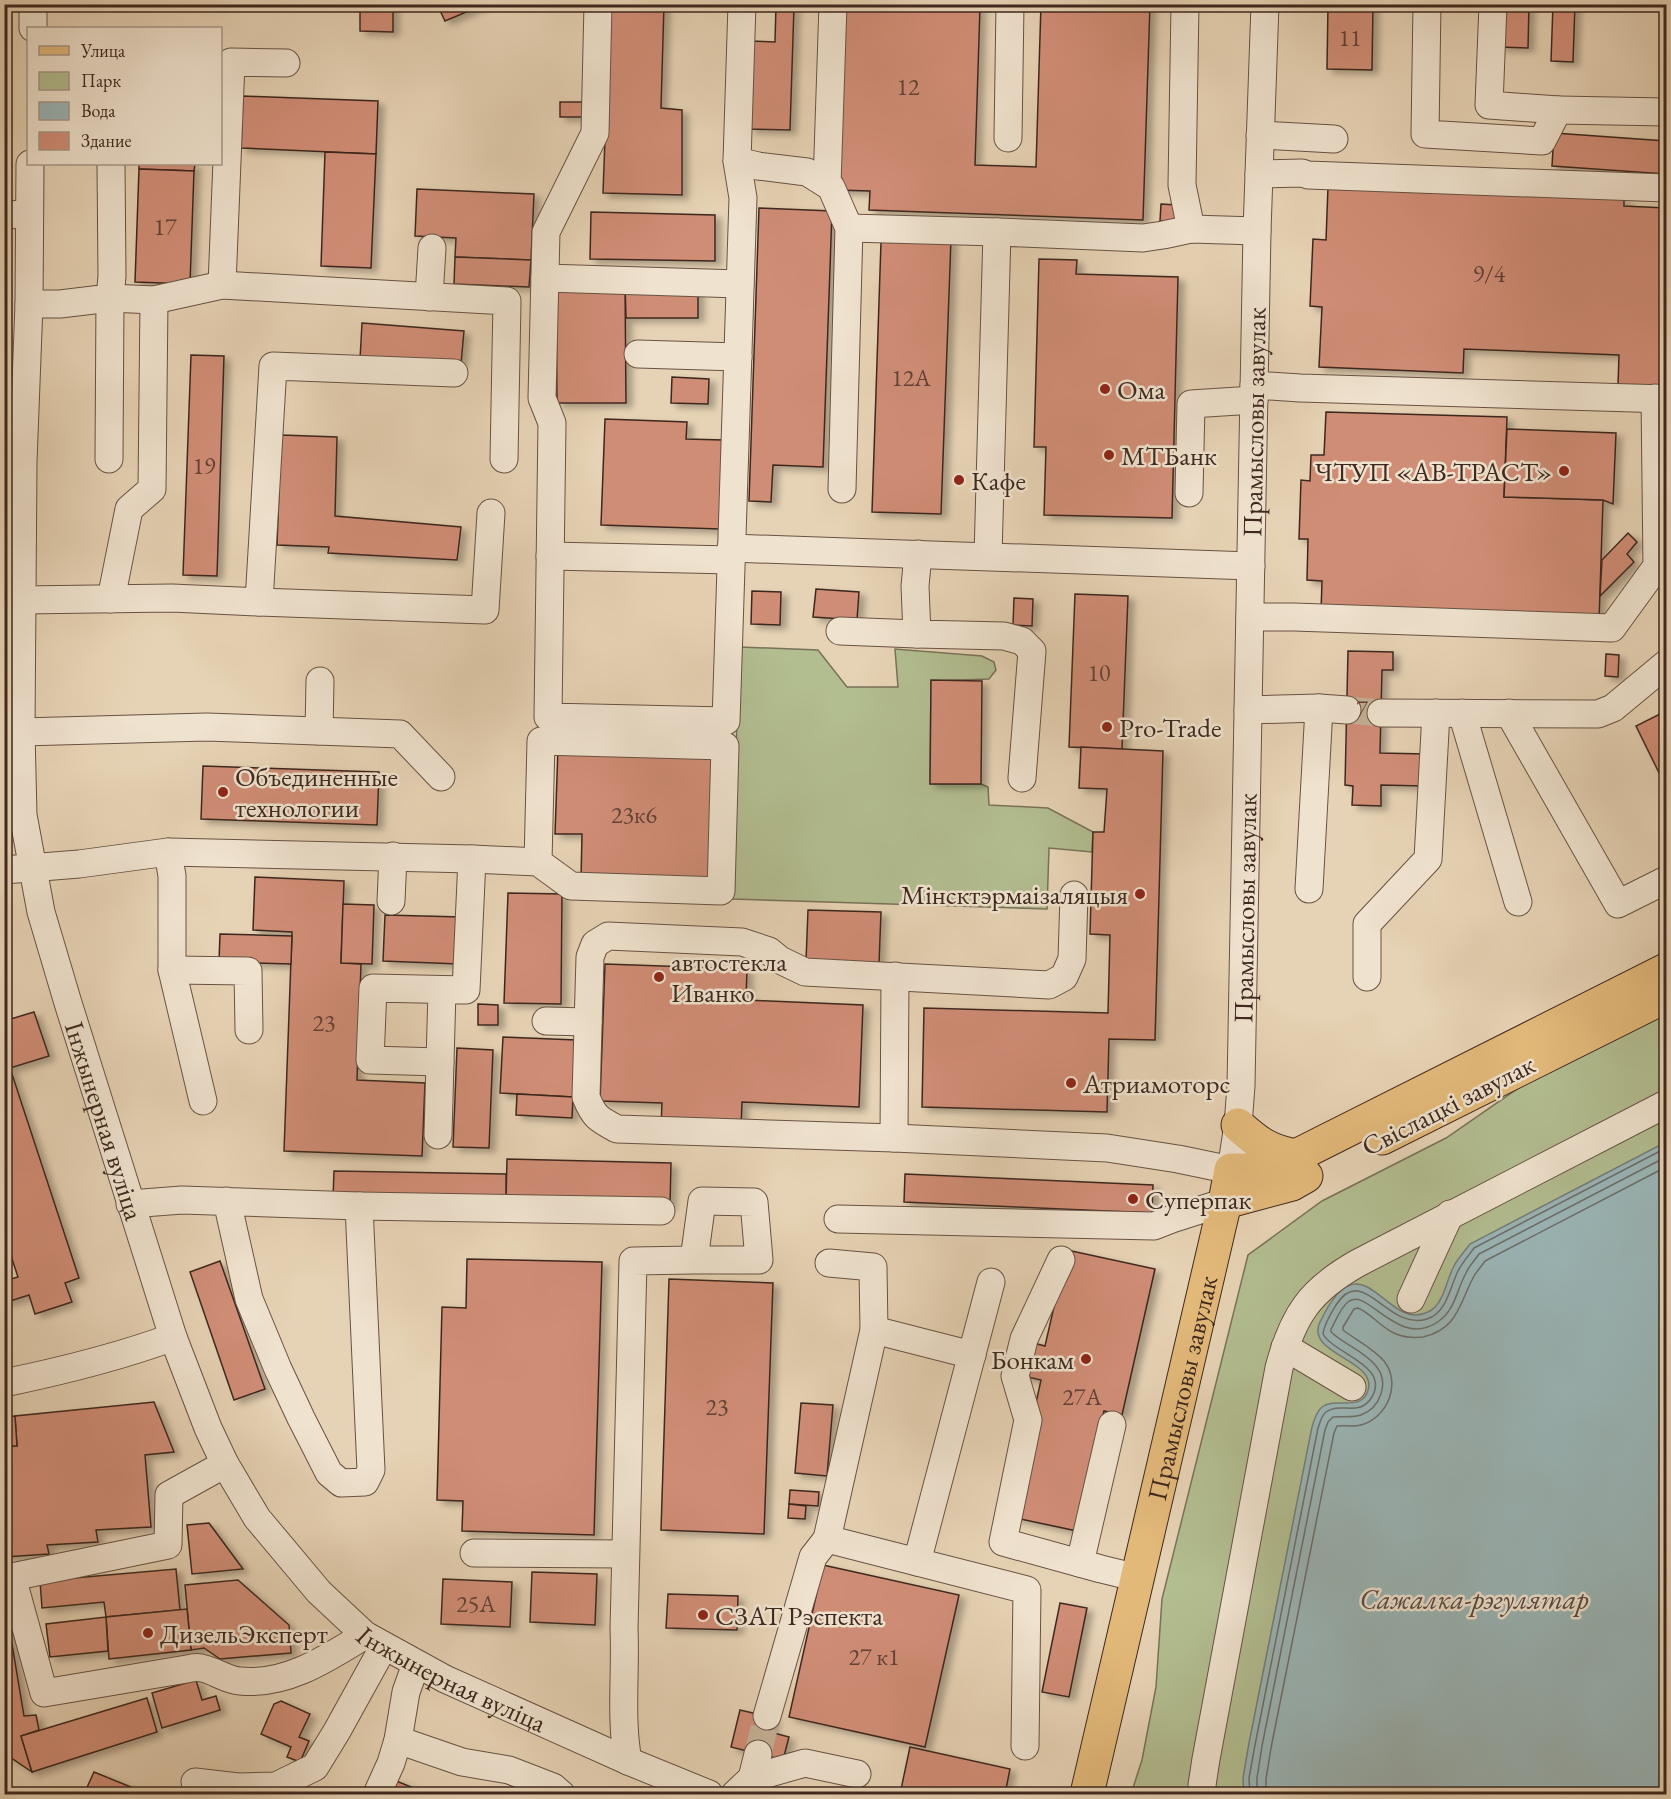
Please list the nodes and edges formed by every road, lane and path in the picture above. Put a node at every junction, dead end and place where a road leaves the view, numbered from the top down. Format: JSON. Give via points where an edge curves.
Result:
{"nodes":[{"id":1,"x":33,"y":4,"type":"edge"},
{"id":2,"x":598,"y":4,"type":"edge"},
{"id":3,"x":742,"y":4,"type":"edge"},
{"id":4,"x":833,"y":4,"type":"edge"},
{"id":5,"x":1010,"y":4,"type":"edge"},
{"id":6,"x":1185,"y":4,"type":"edge"},
{"id":7,"x":1265,"y":4,"type":"edge"},
{"id":8,"x":1427,"y":4,"type":"edge"},
{"id":9,"x":1493,"y":4,"type":"edge"},
{"id":10,"x":33,"y":27,"type":"edge"},
{"id":11,"x":226,"y":54,"type":"edge"},
{"id":12,"x":286,"y":63,"type":"dead end"},
{"id":13,"x":1558,"y":110,"type":"junction"},
{"id":14,"x":1666,"y":112,"type":"edge"},
{"id":15,"x":1260,"y":135,"type":"junction"},
{"id":16,"x":1008,"y":138,"type":"dead end"},
{"id":17,"x":1334,"y":139,"type":"dead end"},
{"id":18,"x":737,"y":161,"type":"junction"},
{"id":19,"x":30,"y":165,"type":"edge"},
{"id":20,"x":111,"y":165,"type":"edge"},
{"id":21,"x":1259,"y":174,"type":"junction"},
{"id":22,"x":827,"y":184,"type":"junction"},
{"id":23,"x":1666,"y":188,"type":"edge"},
{"id":24,"x":17,"y":214,"type":"edge"},
{"id":25,"x":849,"y":228,"type":"junction"},
{"id":26,"x":1191,"y":229,"type":"junction"},
{"id":27,"x":1257,"y":231,"type":"junction"},
{"id":28,"x":997,"y":232,"type":"junction"},
{"id":29,"x":432,"y":248,"type":"dead end"},
{"id":30,"x":545,"y":278,"type":"junction"},
{"id":31,"x":740,"y":284,"type":"junction"},
{"id":32,"x":222,"y":285,"type":"junction"},
{"id":33,"x":429,"y":297,"type":"junction"},
{"id":34,"x":110,"y":298,"type":"junction"},
{"id":35,"x":154,"y":300,"type":"junction"},
{"id":36,"x":29,"y":304,"type":"junction"},
{"id":37,"x":638,"y":354,"type":"dead end"},
{"id":38,"x":738,"y":357,"type":"junction"},
{"id":39,"x":454,"y":373,"type":"dead end"},
{"id":40,"x":1254,"y":392,"type":"junction"},
{"id":41,"x":1663,"y":403,"type":"edge"},
{"id":42,"x":109,"y":459,"type":"dead end"},
{"id":43,"x":504,"y":459,"type":"dead end"},
{"id":44,"x":842,"y":489,"type":"dead end"},
{"id":45,"x":1189,"y":493,"type":"dead end"},
{"id":46,"x":492,"y":513,"type":"dead end"},
{"id":47,"x":14,"y":533,"type":"edge"},
{"id":48,"x":731,"y":554,"type":"junction"},
{"id":49,"x":918,"y":554,"type":"junction"},
{"id":50,"x":550,"y":556,"type":"junction"},
{"id":51,"x":988,"y":556,"type":"junction"},
{"id":52,"x":1251,"y":566,"type":"junction"},
{"id":53,"x":111,"y":599,"type":"junction"},
{"id":54,"x":22,"y":600,"type":"junction"},
{"id":55,"x":259,"y":602,"type":"junction"},
{"id":56,"x":1251,"y":617,"type":"junction"},
{"id":57,"x":840,"y":631,"type":"dead end"},
{"id":58,"x":917,"y":634,"type":"junction"},
{"id":59,"x":1666,"y":664,"type":"edge"},
{"id":60,"x":320,"y":681,"type":"dead end"},
{"id":61,"x":1319,"y":708,"type":"junction"},
{"id":62,"x":1248,"y":710,"type":"junction"},
{"id":63,"x":1347,"y":710,"type":"tunnel mouth"},
{"id":64,"x":1381,"y":713,"type":"tunnel mouth"},
{"id":65,"x":1449,"y":713,"type":"junction"},
{"id":66,"x":1509,"y":713,"type":"junction"},
{"id":67,"x":319,"y":731,"type":"junction"},
{"id":68,"x":21,"y":732,"type":"junction"},
{"id":69,"x":441,"y":777,"type":"dead end"},
{"id":70,"x":1022,"y":778,"type":"dead end"},
{"id":71,"x":168,"y":852,"type":"junction"},
{"id":72,"x":393,"y":856,"type":"junction"},
{"id":73,"x":472,"y":859,"type":"junction"},
{"id":74,"x":538,"y":862,"type":"junction"},
{"id":75,"x":32,"y":869,"type":"junction"},
{"id":76,"x":4,"y":870,"type":"edge"},
{"id":77,"x":1666,"y":880,"type":"edge"},
{"id":78,"x":1309,"y":889,"type":"dead end"},
{"id":79,"x":1074,"y":895,"type":"dead end"},
{"id":80,"x":391,"y":902,"type":"dead end"},
{"id":81,"x":1518,"y":902,"type":"dead end"},
{"id":82,"x":172,"y":970,"type":"junction"},
{"id":83,"x":1666,"y":970,"type":"edge"},
{"id":84,"x":895,"y":976,"type":"junction"},
{"id":85,"x":1367,"y":977,"type":"dead end"},
{"id":86,"x":442,"y":990,"type":"junction"},
{"id":87,"x":1666,"y":996,"type":"edge"},
{"id":88,"x":546,"y":1021,"type":"dead end"},
{"id":89,"x":588,"y":1022,"type":"junction"},
{"id":90,"x":249,"y":1030,"type":"dead end"},
{"id":91,"x":440,"y":1062,"type":"junction"},
{"id":92,"x":203,"y":1101,"type":"dead end"},
{"id":93,"x":1666,"y":1104,"type":"edge"},
{"id":94,"x":1238,"y":1125,"type":"junction"},
{"id":95,"x":438,"y":1135,"type":"dead end"},
{"id":96,"x":894,"y":1138,"type":"junction"},
{"id":97,"x":1297,"y":1156,"type":"junction"},
{"id":98,"x":1231,"y":1170,"type":"junction"},
{"id":99,"x":227,"y":1201,"type":"junction"},
{"id":100,"x":1225,"y":1202,"type":"junction"},
{"id":101,"x":130,"y":1204,"type":"junction"},
{"id":102,"x":359,"y":1206,"type":"junction"},
{"id":103,"x":661,"y":1212,"type":"dead end"},
{"id":104,"x":1450,"y":1214,"type":"junction"},
{"id":105,"x":838,"y":1219,"type":"dead end"},
{"id":106,"x":693,"y":1260,"type":"dead end"},
{"id":107,"x":1061,"y":1260,"type":"dead end"},
{"id":108,"x":829,"y":1263,"type":"dead end"},
{"id":109,"x":991,"y":1282,"type":"dead end"},
{"id":110,"x":1411,"y":1299,"type":"dead end"},
{"id":111,"x":874,"y":1330,"type":"junction"},
{"id":112,"x":173,"y":1337,"type":"junction"},
{"id":113,"x":1285,"y":1347,"type":"junction"},
{"id":114,"x":972,"y":1355,"type":"junction"},
{"id":115,"x":4,"y":1383,"type":"edge"},
{"id":116,"x":1352,"y":1387,"type":"dead end"},
{"id":117,"x":1112,"y":1425,"type":"dead end"},
{"id":118,"x":225,"y":1464,"type":"junction"},
{"id":119,"x":826,"y":1539,"type":"junction"},
{"id":120,"x":474,"y":1553,"type":"dead end"},
{"id":121,"x":625,"y":1554,"type":"junction"},
{"id":122,"x":917,"y":1562,"type":"junction"},
{"id":123,"x":1080,"y":1563,"type":"junction"},
{"id":124,"x":8,"y":1578,"type":"edge"},
{"id":125,"x":1138,"y":1578,"type":"junction"},
{"id":126,"x":374,"y":1641,"type":"junction"},
{"id":127,"x":416,"y":1664,"type":"junction"},
{"id":128,"x":767,"y":1716,"type":"tunnel mouth"},
{"id":129,"x":398,"y":1740,"type":"junction"},
{"id":130,"x":1025,"y":1746,"type":"dead end"},
{"id":131,"x":628,"y":1761,"type":"junction"},
{"id":132,"x":857,"y":1774,"type":"dead end"},
{"id":133,"x":748,"y":1776,"type":"edge"},
{"id":134,"x":195,"y":1782,"type":"dead end"},
{"id":135,"x":377,"y":1794,"type":"edge"},
{"id":136,"x":561,"y":1794,"type":"edge"},
{"id":137,"x":704,"y":1794,"type":"edge"},
{"id":138,"x":1087,"y":1794,"type":"edge"},
{"id":139,"x":1203,"y":1794,"type":"edge"}],
"edges":[{"from":1,"to":10,"type":"street"},
{"from":2,"to":30,"type":"street","via":[[595,133],[546,232]]},
{"from":3,"to":18,"type":"street"},
{"from":4,"to":22,"type":"street"},
{"from":5,"to":16,"type":"street"},
{"from":6,"to":26,"type":"street","via":[[1182,185]]},
{"from":7,"to":15,"type":"street","name":"Прамысловы завулак"},
{"from":8,"to":13,"type":"street","via":[[1425,134],[1542,141]]},
{"from":9,"to":13,"type":"street","via":[[1489,105]]},
{"from":11,"to":12,"type":"street"},
{"from":11,"to":32,"type":"street"},
{"from":13,"to":14,"type":"street"},
{"from":15,"to":17,"type":"street"},
{"from":15,"to":21,"type":"street","name":"Прамысловы завулак"},
{"from":18,"to":22,"type":"street","via":[[807,172]]},
{"from":18,"to":31,"type":"street","via":[[743,198]]},
{"from":19,"to":24,"type":"street","name":"Інжынерная вуліца"},
{"from":20,"to":34,"type":"street"},
{"from":21,"to":23,"type":"street","via":[[1302,172]]},
{"from":21,"to":27,"type":"street","name":"Прамысловы завулак"},
{"from":22,"to":25,"type":"street"},
{"from":24,"to":36,"type":"street","name":"Інжынерная вуліца"},
{"from":25,"to":28,"type":"street"},
{"from":25,"to":44,"type":"street"},
{"from":26,"to":27,"type":"street"},
{"from":26,"to":28,"type":"street","via":[[1143,238]]},
{"from":27,"to":40,"type":"street","name":"Прамысловы завулак"},
{"from":28,"to":51,"type":"street"},
{"from":29,"to":33,"type":"street"},
{"from":30,"to":31,"type":"street"},
{"from":30,"to":50,"type":"street","via":[[542,398],[552,423]]},
{"from":31,"to":38,"type":"street"},
{"from":32,"to":33,"type":"street"},
{"from":32,"to":35,"type":"street"},
{"from":33,"to":43,"type":"street","via":[[507,301]]},
{"from":34,"to":35,"type":"street"},
{"from":34,"to":36,"type":"street"},
{"from":34,"to":42,"type":"street"},
{"from":35,"to":53,"type":"street","via":[[152,489],[129,509]]},
{"from":36,"to":47,"type":"street","name":"Інжынерная вуліца","via":[[23,446]]},
{"from":37,"to":38,"type":"street"},
{"from":38,"to":48,"type":"street"},
{"from":39,"to":55,"type":"street","via":[[273,366]]},
{"from":40,"to":41,"type":"street","via":[[1300,388]]},
{"from":40,"to":45,"type":"street","via":[[1191,404]]},
{"from":40,"to":52,"type":"street","name":"Прамысловы завулак"},
{"from":41,"to":56,"type":"street","via":[[1657,566],[1612,628]]},
{"from":46,"to":55,"type":"street","via":[[485,610]]},
{"from":47,"to":54,"type":"street","name":"Інжынерная вуліца"},
{"from":48,"to":49,"type":"street"},
{"from":48,"to":50,"type":"street"},
{"from":48,"to":50,"type":"street","via":[[726,721],[548,717]]},
{"from":49,"to":51,"type":"street"},
{"from":49,"to":58,"type":"street"},
{"from":51,"to":52,"type":"street"},
{"from":52,"to":56,"type":"street","name":"Прамысловы завулак"},
{"from":53,"to":54,"type":"street"},
{"from":53,"to":55,"type":"street"},
{"from":54,"to":68,"type":"street","name":"Інжынерная вуліца"},
{"from":56,"to":62,"type":"street","name":"Прамысловы завулак"},
{"from":57,"to":58,"type":"street"},
{"from":58,"to":70,"type":"street","via":[[1004,636],[1022,641],[1032,651]]},
{"from":59,"to":66,"type":"street","via":[[1613,708],[1598,714]]},
{"from":60,"to":67,"type":"street"},
{"from":61,"to":62,"type":"street"},
{"from":61,"to":63,"type":"street"},
{"from":61,"to":78,"type":"street"},
{"from":62,"to":94,"type":"street","name":"Прамысловы завулак"},
{"from":64,"to":65,"type":"street"},
{"from":65,"to":66,"type":"street"},
{"from":65,"to":81,"type":"street"},
{"from":65,"to":85,"type":"street","via":[[1428,859],[1367,924]]},
{"from":66,"to":77,"type":"street","via":[[1618,904]]},
{"from":67,"to":68,"type":"street","via":[[207,727]]},
{"from":67,"to":69,"type":"street","via":[[400,734]]},
{"from":68,"to":75,"type":"street","name":"Інжынерная вуліца","via":[[23,815]]},
{"from":71,"to":72,"type":"street"},
{"from":71,"to":75,"type":"street"},
{"from":71,"to":82,"type":"street","via":[[172,876]]},
{"from":72,"to":73,"type":"street"},
{"from":72,"to":80,"type":"street"},
{"from":73,"to":74,"type":"street"},
{"from":73,"to":86,"type":"street","via":[[466,990]]},
{"from":74,"to":74,"type":"street","via":[[571,886],[721,891],[725,746],[541,741]]},
{"from":75,"to":76,"type":"street"},
{"from":75,"to":101,"type":"street","name":"Інжынерная вуліца","via":[[54,957]]},
{"from":79,"to":84,"type":"street","via":[[1072,959],[1064,977],[1049,985]]},
{"from":82,"to":90,"type":"street","via":[[248,971]]},
{"from":82,"to":92,"type":"street"},
{"from":83,"to":97,"type":"main road","name":"Свіслацкі завулак"},
{"from":84,"to":89,"type":"street","via":[[805,972],[769,951],[742,942],[608,936],[595,944],[590,957]]},
{"from":84,"to":96,"type":"street"},
{"from":86,"to":91,"type":"street"},
{"from":86,"to":91,"type":"street","via":[[373,988],[370,1060]]},
{"from":87,"to":100,"type":"main road","name":"Свіслацкі завулак","via":[[1292,1184]]},
{"from":88,"to":89,"type":"street"},
{"from":89,"to":96,"type":"street","via":[[586,1097],[598,1119],[617,1129]]},
{"from":91,"to":95,"type":"street"},
{"from":93,"to":104,"type":"street"},
{"from":94,"to":97,"type":"main road","via":[[1278,1153]]},
{"from":94,"to":98,"type":"street","name":"Прамысловы завулак"},
{"from":96,"to":98,"type":"street","via":[[1107,1148]]},
{"from":97,"to":98,"type":"main road","name":"Свіслацкі завулак","via":[[1276,1166]]},
{"from":98,"to":100,"type":"main road","name":"Прамысловы завулак"},
{"from":99,"to":101,"type":"street"},
{"from":99,"to":102,"type":"street"},
{"from":99,"to":102,"type":"street","via":[[249,1299],[301,1418],[329,1473],[340,1483],[365,1482],[371,1470]]},
{"from":100,"to":105,"type":"street","via":[[1154,1227]]},
{"from":100,"to":125,"type":"main road","name":"Прамысловы завулак"},
{"from":101,"to":112,"type":"street","name":"Інжынерная вуліца"},
{"from":102,"to":103,"type":"street"},
{"from":104,"to":110,"type":"street"},
{"from":104,"to":113,"type":"street","via":[[1337,1275],[1318,1290],[1304,1307]]},
{"from":106,"to":121,"type":"street","via":[[633,1261]]},
{"from":107,"to":123,"type":"street","via":[[1024,1339],[1016,1376],[1028,1420],[1003,1542]]},
{"from":108,"to":111,"type":"street","via":[[873,1267]]},
{"from":109,"to":114,"type":"street"},
{"from":111,"to":114,"type":"street"},
{"from":111,"to":119,"type":"street"},
{"from":112,"to":115,"type":"street","via":[[51,1374]]},
{"from":112,"to":118,"type":"street","name":"Інжынерная вуліца"},
{"from":113,"to":116,"type":"street"},
{"from":113,"to":139,"type":"street","via":[[1206,1759]]},
{"from":114,"to":122,"type":"street"},
{"from":117,"to":123,"type":"street"},
{"from":118,"to":124,"type":"street","via":[[169,1495],[168,1545]]},
{"from":118,"to":126,"type":"street","name":"Інжынерная вуліца","via":[[244,1498],[319,1592]]},
{"from":119,"to":122,"type":"street"},
{"from":119,"to":128,"type":"street","via":[[813,1557]]},
{"from":120,"to":121,"type":"street"},
{"from":121,"to":131,"type":"street","via":[[624,1739]]},
{"from":122,"to":130,"type":"street","via":[[1027,1590]]},
{"from":123,"to":125,"type":"street"},
{"from":124,"to":126,"type":"street","via":[[44,1693],[201,1668],[236,1681],[267,1681]]},
{"from":125,"to":138,"type":"main road","name":"Прамысловы завулак"},
{"from":126,"to":127,"type":"street","name":"Інжынерная вуліца"},
{"from":126,"to":134,"type":"street","via":[[337,1731],[315,1767],[276,1786]]},
{"from":127,"to":129,"type":"street","via":[[406,1692]]},
{"from":127,"to":131,"type":"street","name":"Інжынерная вуліца"},
{"from":129,"to":135,"type":"street"},
{"from":129,"to":136,"type":"street","via":[[462,1762],[510,1770]]},
{"from":131,"to":137,"type":"street","name":"Інжынерная вуліца"},
{"from":132,"to":133,"type":"street","via":[[805,1763]]}]}
